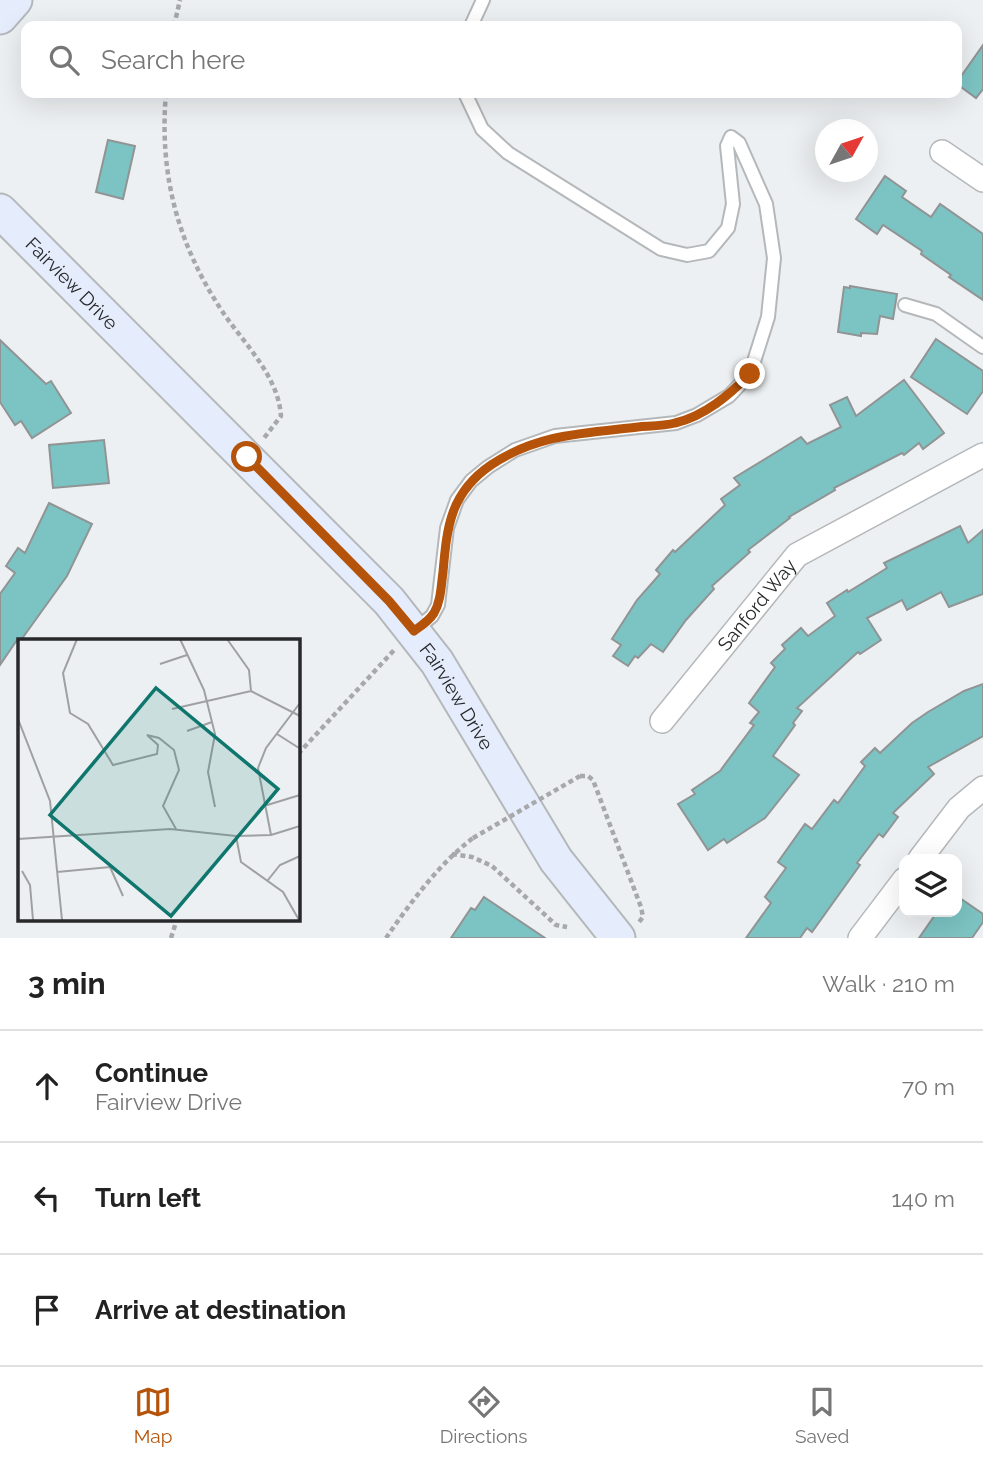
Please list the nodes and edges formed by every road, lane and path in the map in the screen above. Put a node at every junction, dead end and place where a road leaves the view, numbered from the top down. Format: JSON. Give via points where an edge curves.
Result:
{"nodes":[{"id":1,"x":15,"y":0,"type":"edge"},
{"id":2,"x":180,"y":0,"type":"edge"},
{"id":3,"x":483,"y":0,"type":"edge"},
{"id":4,"x":0,"y":17,"type":"edge"},
{"id":5,"x":175,"y":21,"type":"edge"},
{"id":6,"x":473,"y":21,"type":"edge"},
{"id":7,"x":165,"y":98,"type":"edge"},
{"id":8,"x":467,"y":98,"type":"edge"},
{"id":9,"x":942,"y":152,"type":"dead end"},
{"id":10,"x":983,"y":180,"type":"edge"},
{"id":11,"x":0,"y":211,"type":"edge"},
{"id":12,"x":905,"y":305,"type":"dead end"},
{"id":13,"x":983,"y":347,"type":"edge"},
{"id":14,"x":262,"y":440,"type":"dead end"},
{"id":15,"x":983,"y":455,"type":"edge"},
{"id":16,"x":414,"y":631,"type":"junction"},
{"id":17,"x":662,"y":721,"type":"dead end"},
{"id":18,"x":299,"y":753,"type":"edge"},
{"id":19,"x":983,"y":788,"type":"edge"},
{"id":20,"x":452,"y":854,"type":"junction"},
{"id":21,"x":924,"y":854,"type":"edge"},
{"id":22,"x":899,"y":887,"type":"edge"},
{"id":23,"x":177,"y":920,"type":"edge"},
{"id":24,"x":567,"y":927,"type":"dead end"},
{"id":25,"x":609,"y":935,"type":"edge"},
{"id":26,"x":171,"y":938,"type":"edge"},
{"id":27,"x":386,"y":938,"type":"edge"},
{"id":28,"x":860,"y":938,"type":"edge"}],
"edges":[{"from":1,"to":4,"type":"street"},
{"from":2,"to":5,"type":"path"},
{"from":3,"to":6,"type":"lane"},
{"from":7,"to":14,"type":"path","via":[[169,192],[178,226],[196,267],[270,378],[279,401],[281,416]]},
{"from":8,"to":16,"type":"lane","via":[[482,129],[508,153],[661,249],[687,256],[709,251],[728,228],[733,204],[727,146],[731,137],[739,144],[766,204],[773,270],[768,317],[750,374],[729,396],[676,423],[555,436],[515,450],[471,481],[457,500],[447,528],[438,605]]},
{"from":9,"to":10,"type":"street"},
{"from":11,"to":16,"type":"street","name":"Fairview Drive"},
{"from":12,"to":13,"type":"lane","via":[[936,314]]},
{"from":15,"to":17,"type":"street","name":"Sanford Way","via":[[797,555]]},
{"from":16,"to":18,"type":"path"},
{"from":16,"to":25,"type":"street","name":"Fairview Drive","via":[[438,662],[556,860]]},
{"from":19,"to":21,"type":"street","via":[[959,808]]},
{"from":20,"to":24,"type":"path","via":[[492,866],[556,925]]},
{"from":20,"to":25,"type":"path","bridge":true,"via":[[580,776],[588,776],[643,918],[635,928]]},
{"from":20,"to":27,"type":"path"},
{"from":22,"to":28,"type":"street"},
{"from":23,"to":26,"type":"path"}]}
